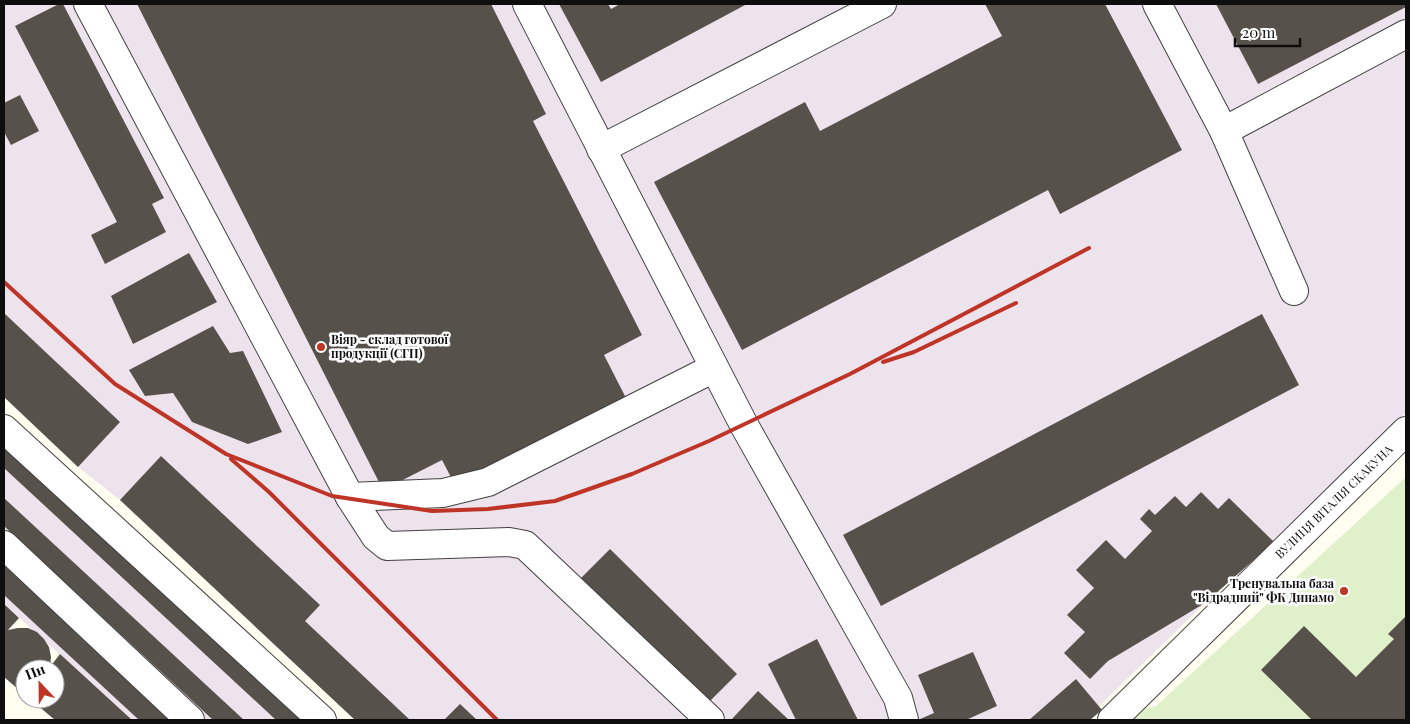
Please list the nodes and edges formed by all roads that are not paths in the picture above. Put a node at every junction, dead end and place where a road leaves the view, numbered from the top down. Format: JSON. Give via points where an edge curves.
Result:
{"nodes":[{"id":1,"x":88,"y":4,"type":"edge"},
{"id":2,"x":527,"y":4,"type":"edge"},
{"id":3,"x":882,"y":4,"type":"edge"},
{"id":4,"x":1157,"y":4,"type":"edge"},
{"id":5,"x":1406,"y":34,"type":"edge"},
{"id":6,"x":1224,"y":131,"type":"junction"},
{"id":7,"x":601,"y":149,"type":"junction"},
{"id":8,"x":1294,"y":291,"type":"dead end"},
{"id":9,"x":714,"y":368,"type":"junction"},
{"id":10,"x":4,"y":429,"type":"edge"},
{"id":11,"x":1406,"y":431,"type":"edge"},
{"id":12,"x":350,"y":497,"type":"junction"},
{"id":13,"x":4,"y":546,"type":"edge"},
{"id":14,"x":190,"y":720,"type":"edge"},
{"id":15,"x":322,"y":720,"type":"edge"},
{"id":16,"x":710,"y":720,"type":"edge"},
{"id":17,"x":904,"y":720,"type":"edge"},
{"id":18,"x":1112,"y":720,"type":"edge"}],
"edges":[{"from":1,"to":12,"type":"street"},
{"from":2,"to":7,"type":"street"},
{"from":3,"to":7,"type":"street"},
{"from":4,"to":6,"type":"street"},
{"from":5,"to":6,"type":"street"},
{"from":6,"to":8,"type":"street"},
{"from":7,"to":9,"type":"street"},
{"from":9,"to":12,"type":"street","via":[[488,482],[443,493]]},
{"from":9,"to":17,"type":"street","via":[[898,698]]},
{"from":10,"to":15,"type":"street"},
{"from":11,"to":18,"type":"street","name":"ВУЛИЦЯ ВІТАЛІЯ СКАКУНА"},
{"from":12,"to":16,"type":"street","via":[[376,536],[387,546],[509,542],[525,545]]},
{"from":13,"to":14,"type":"street"}]}
